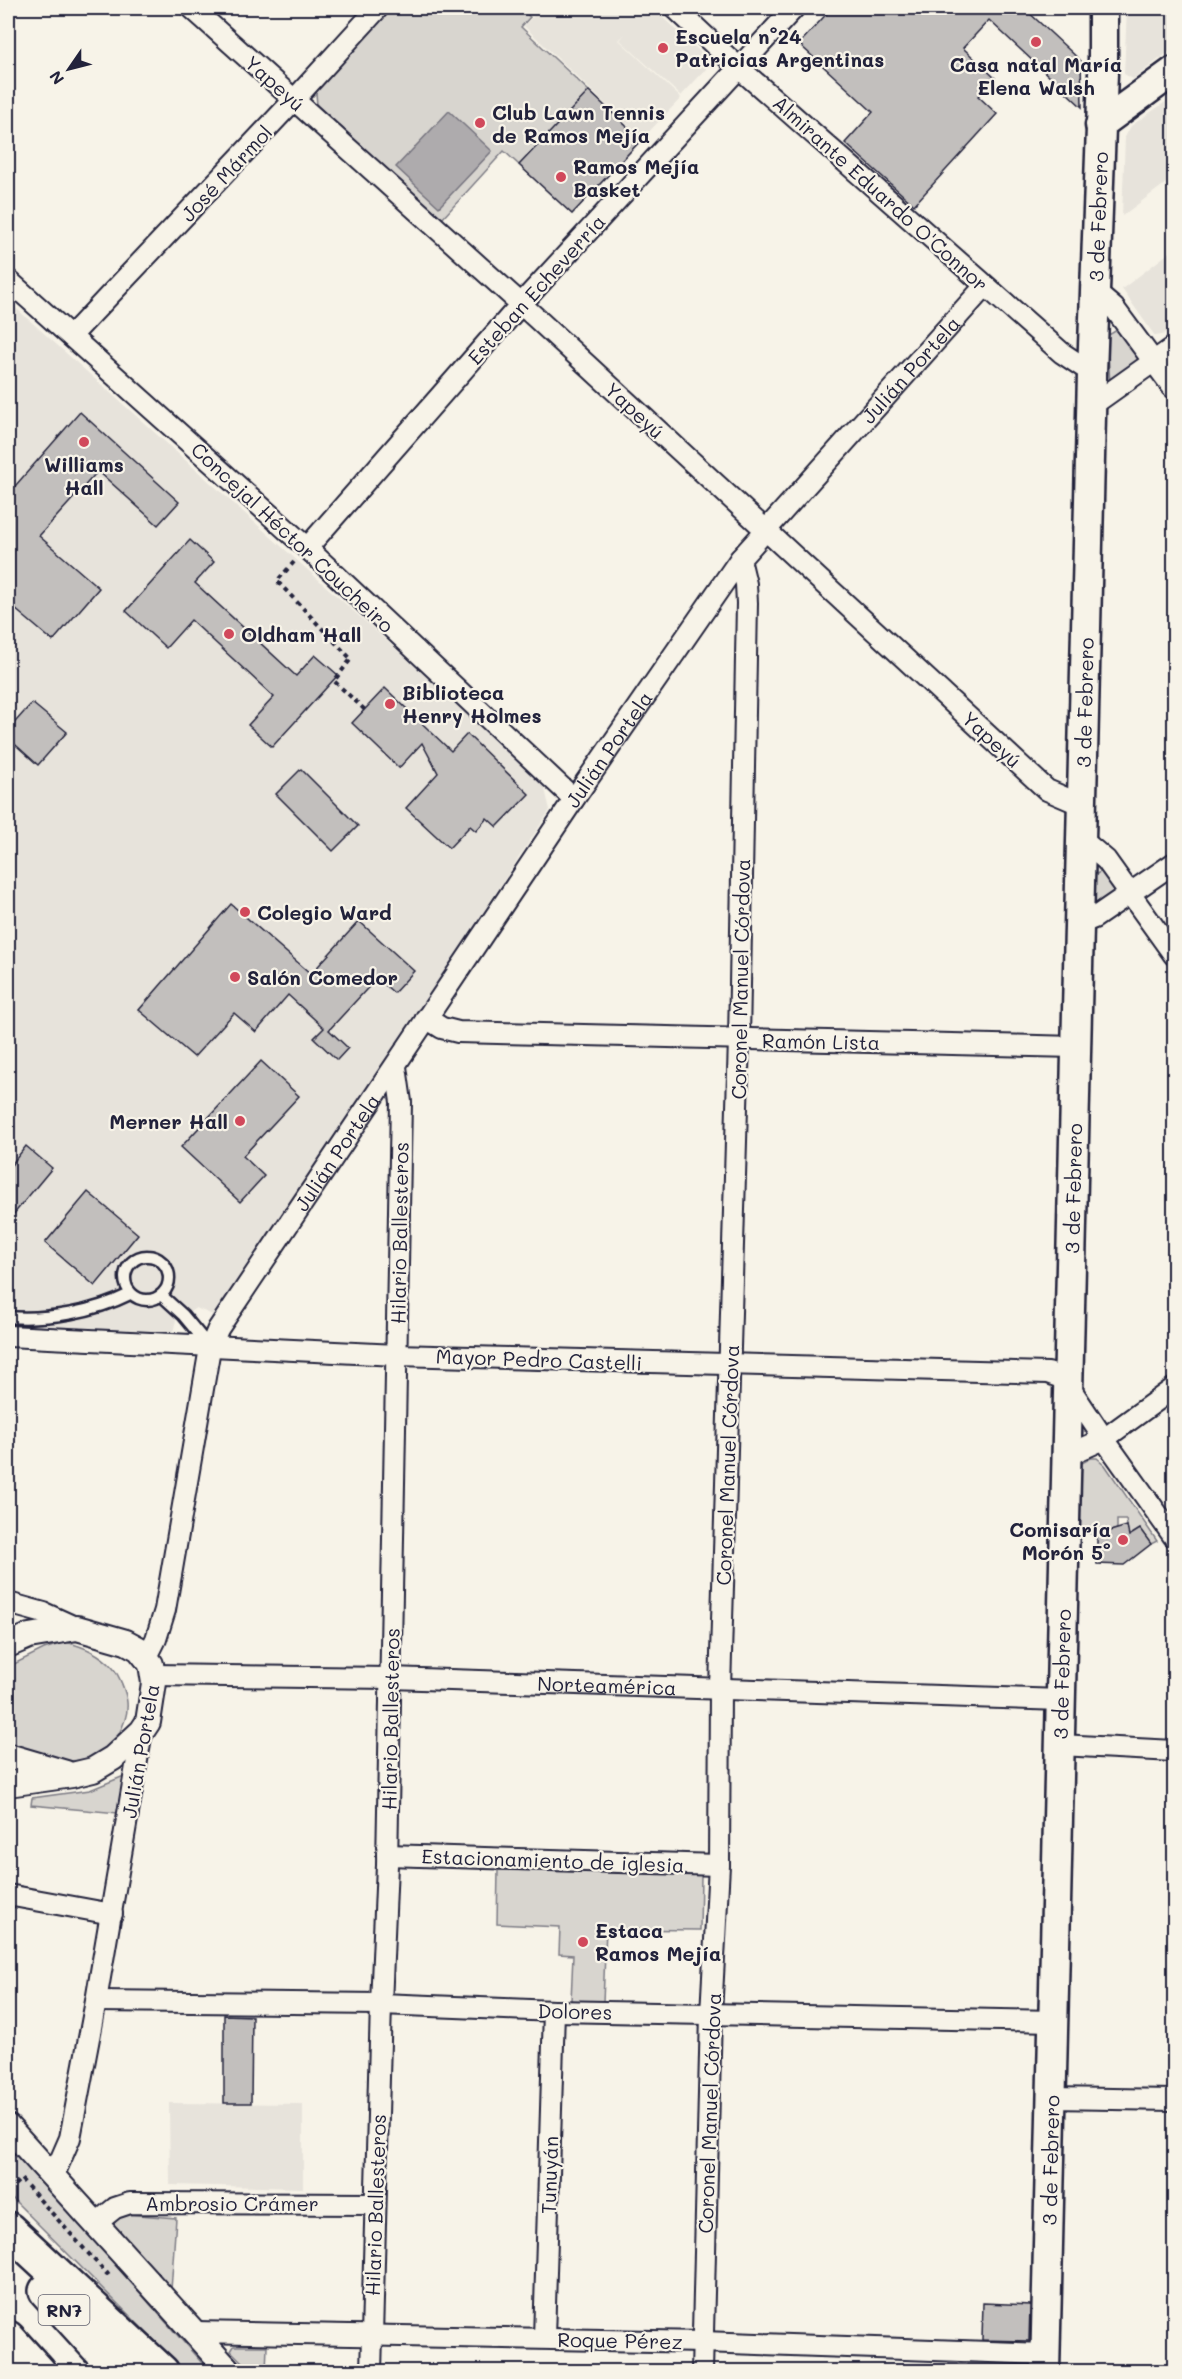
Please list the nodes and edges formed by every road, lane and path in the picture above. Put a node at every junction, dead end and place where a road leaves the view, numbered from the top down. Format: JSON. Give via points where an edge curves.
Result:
{"nodes":[{"id":1,"x":192,"y":8,"type":"edge"},
{"id":2,"x":378,"y":8,"type":"edge"},
{"id":3,"x":675,"y":8,"type":"edge"},
{"id":4,"x":794,"y":8,"type":"edge"},
{"id":5,"x":1102,"y":8,"type":"edge"},
{"id":6,"x":739,"y":68,"type":"junction"},
{"id":7,"x":1174,"y":71,"type":"edge"},
{"id":8,"x":294,"y":100,"type":"junction"},
{"id":9,"x":1100,"y":125,"type":"junction"},
{"id":10,"x":8,"y":280,"type":"edge"},
{"id":11,"x":986,"y":286,"type":"junction"},
{"id":12,"x":1094,"y":291,"type":"junction"},
{"id":13,"x":521,"y":304,"type":"junction"},
{"id":14,"x":71,"y":336,"type":"junction"},
{"id":15,"x":1174,"y":347,"type":"edge"},
{"id":16,"x":1155,"y":361,"type":"junction"},
{"id":17,"x":1092,"y":373,"type":"junction"},
{"id":18,"x":1174,"y":389,"type":"edge"},
{"id":19,"x":1091,"y":406,"type":"junction"},
{"id":20,"x":765,"y":530,"type":"junction"},
{"id":21,"x":307,"y":548,"type":"junction"},
{"id":22,"x":740,"y":559,"type":"junction"},
{"id":23,"x":365,"y":710,"type":"dead end"},
{"id":24,"x":574,"y":798,"type":"junction"},
{"id":25,"x":1082,"y":805,"type":"junction"},
{"id":26,"x":1081,"y":839,"type":"junction"},
{"id":27,"x":1174,"y":863,"type":"edge"},
{"id":28,"x":1131,"y":894,"type":"junction"},
{"id":29,"x":1079,"y":924,"type":"junction"},
{"id":30,"x":1174,"y":955,"type":"edge"},
{"id":31,"x":426,"y":1018,"type":"junction"},
{"id":32,"x":739,"y":1039,"type":"junction"},
{"id":33,"x":1076,"y":1047,"type":"junction"},
{"id":34,"x":396,"y":1067,"type":"junction"},
{"id":35,"x":130,"y":1294,"type":"junction"},
{"id":36,"x":160,"y":1295,"type":"junction"},
{"id":37,"x":8,"y":1317,"type":"edge"},
{"id":38,"x":8,"y":1336,"type":"edge"},
{"id":39,"x":210,"y":1347,"type":"junction"},
{"id":40,"x":397,"y":1355,"type":"junction"},
{"id":41,"x":730,"y":1364,"type":"junction"},
{"id":42,"x":1068,"y":1385,"type":"junction"},
{"id":43,"x":1174,"y":1388,"type":"edge"},
{"id":44,"x":1104,"y":1439,"type":"junction"},
{"id":45,"x":1066,"y":1456,"type":"junction"},
{"id":46,"x":1174,"y":1537,"type":"edge"},
{"id":47,"x":8,"y":1603,"type":"edge"},
{"id":48,"x":77,"y":1628,"type":"junction"},
{"id":49,"x":8,"y":1645,"type":"edge"},
{"id":50,"x":151,"y":1666,"type":"junction"},
{"id":51,"x":391,"y":1678,"type":"junction"},
{"id":52,"x":720,"y":1689,"type":"junction"},
{"id":53,"x":1061,"y":1700,"type":"junction"},
{"id":54,"x":142,"y":1731,"type":"junction"},
{"id":55,"x":1059,"y":1745,"type":"junction"},
{"id":56,"x":1174,"y":1751,"type":"edge"},
{"id":57,"x":8,"y":1756,"type":"edge"},
{"id":58,"x":72,"y":1775,"type":"junction"},
{"id":59,"x":8,"y":1784,"type":"edge"},
{"id":60,"x":387,"y":1855,"type":"junction"},
{"id":61,"x":719,"y":1865,"type":"junction"},
{"id":62,"x":8,"y":1895,"type":"edge"},
{"id":63,"x":112,"y":1914,"type":"junction"},
{"id":64,"x":96,"y":2001,"type":"junction"},
{"id":65,"x":381,"y":2004,"type":"junction"},
{"id":66,"x":554,"y":2011,"type":"junction"},
{"id":67,"x":711,"y":2014,"type":"junction"},
{"id":68,"x":1053,"y":2020,"type":"junction"},
{"id":69,"x":1051,"y":2098,"type":"junction"},
{"id":70,"x":1174,"y":2100,"type":"edge"},
{"id":71,"x":8,"y":2127,"type":"edge"},
{"id":72,"x":53,"y":2177,"type":"junction"},
{"id":73,"x":8,"y":2192,"type":"edge"},
{"id":74,"x":375,"y":2204,"type":"junction"},
{"id":75,"x":95,"y":2224,"type":"junction"},
{"id":76,"x":8,"y":2229,"type":"edge"},
{"id":77,"x":8,"y":2249,"type":"edge"},
{"id":78,"x":107,"y":2274,"type":"dead end"},
{"id":79,"x":194,"y":2332,"type":"junction"},
{"id":80,"x":372,"y":2334,"type":"junction"},
{"id":81,"x":8,"y":2337,"type":"edge"},
{"id":82,"x":544,"y":2338,"type":"junction"},
{"id":83,"x":703,"y":2342,"type":"junction"},
{"id":84,"x":1045,"y":2363,"type":"edge"},
{"id":85,"x":39,"y":2372,"type":"edge"},
{"id":86,"x":120,"y":2372,"type":"edge"},
{"id":87,"x":162,"y":2372,"type":"edge"},
{"id":88,"x":230,"y":2372,"type":"edge"},
{"id":89,"x":370,"y":2372,"type":"edge"},
{"id":90,"x":702,"y":2372,"type":"edge"}],
"edges":[{"from":1,"to":8,"type":"street","name":"Yapeyú"},
{"from":2,"to":8,"type":"street","name":"José Mármol"},
{"from":3,"to":6,"type":"street","name":"Almirante Eduardo O'Connor"},
{"from":4,"to":6,"type":"street","name":"Esteban Echeverría"},
{"from":5,"to":9,"type":"main road","name":"3 de Febrero"},
{"from":6,"to":11,"type":"street","name":"Almirante Eduardo O'Connor"},
{"from":6,"to":13,"type":"street","name":"Esteban Echeverría"},
{"from":7,"to":9,"type":"main road"},
{"from":8,"to":13,"type":"street","name":"Yapeyú"},
{"from":8,"to":14,"type":"street","name":"José Mármol"},
{"from":9,"to":12,"type":"main road","name":"3 de Febrero"},
{"from":10,"to":14,"type":"street","name":"Concejal Héctor Coucheiro"},
{"from":11,"to":17,"type":"street","name":"Almirante Eduardo O'Connor","via":[[1062,353]]},
{"from":11,"to":20,"type":"street","name":"Julián Portela"},
{"from":12,"to":16,"type":"street","via":[[1114,308]]},
{"from":12,"to":17,"type":"main road","name":"3 de Febrero"},
{"from":13,"to":20,"type":"street","name":"Yapeyú"},
{"from":13,"to":21,"type":"street","name":"Esteban Echeverría"},
{"from":14,"to":21,"type":"street","name":"Concejal Héctor Coucheiro"},
{"from":15,"to":16,"type":"street"},
{"from":16,"to":18,"type":"street"},
{"from":16,"to":19,"type":"street"},
{"from":17,"to":19,"type":"main road","name":"3 de Febrero"},
{"from":19,"to":25,"type":"main road","name":"3 de Febrero"},
{"from":20,"to":22,"type":"street","name":"Julián Portela"},
{"from":20,"to":25,"type":"street","name":"Yapeyú","via":[[1047,790]]},
{"from":21,"to":23,"type":"path","via":[[277,581],[351,659],[334,681]]},
{"from":21,"to":24,"type":"street","name":"Concejal Héctor Coucheiro"},
{"from":22,"to":24,"type":"street","name":"Julián Portela"},
{"from":22,"to":32,"type":"street","name":"Coronel Manuel Córdova","via":[[747,603]]},
{"from":24,"to":31,"type":"street","name":"Julián Portela"},
{"from":25,"to":26,"type":"main road","name":"3 de Febrero"},
{"from":26,"to":28,"type":"street","via":[[1106,860]]},
{"from":26,"to":29,"type":"main road","name":"3 de Febrero"},
{"from":27,"to":28,"type":"street"},
{"from":28,"to":29,"type":"street"},
{"from":28,"to":30,"type":"street"},
{"from":29,"to":33,"type":"main road","name":"3 de Febrero"},
{"from":31,"to":32,"type":"street","name":"Ramón Lista","via":[[458,1032]]},
{"from":31,"to":34,"type":"street","name":"Julián Portela"},
{"from":32,"to":33,"type":"street","name":"Ramón Lista"},
{"from":32,"to":41,"type":"street","name":"Coronel Manuel Córdova"},
{"from":33,"to":42,"type":"main road","name":"3 de Febrero"},
{"from":34,"to":39,"type":"street","name":"Julián Portela","via":[[218,1329]]},
{"from":34,"to":40,"type":"street","name":"Hilario Ballesteros","via":[[401,1102]]},
{"from":35,"to":36,"type":"lane","via":[[141,1300]]},
{"from":35,"to":36,"type":"lane","via":[[125,1278],[128,1267],[144,1256],[160,1260],[166,1267],[168,1286]]},
{"from":35,"to":37,"type":"lane","via":[[87,1310],[29,1319]]},
{"from":36,"to":39,"type":"lane"},
{"from":38,"to":39,"type":"street","name":"Mayor Pedro Castelli"},
{"from":39,"to":40,"type":"street","name":"Mayor Pedro Castelli"},
{"from":39,"to":50,"type":"street","name":"Julián Portela","via":[[165,1610]]},
{"from":40,"to":41,"type":"street","name":"Mayor Pedro Castelli"},
{"from":40,"to":51,"type":"street","name":"Hilario Ballesteros"},
{"from":41,"to":42,"type":"street","name":"Mayor Pedro Castelli","via":[[1048,1373]]},
{"from":41,"to":52,"type":"street","name":"Coronel Manuel Córdova"},
{"from":42,"to":44,"type":"street"},
{"from":42,"to":45,"type":"main road","name":"3 de Febrero"},
{"from":43,"to":44,"type":"street"},
{"from":44,"to":45,"type":"street"},
{"from":44,"to":46,"type":"street"},
{"from":45,"to":53,"type":"main road","name":"3 de Febrero"},
{"from":47,"to":48,"type":"street"},
{"from":48,"to":49,"type":"street","via":[[29,1636]]},
{"from":48,"to":50,"type":"street","via":[[126,1642],[139,1649]]},
{"from":50,"to":51,"type":"street","name":"Norteamérica"},
{"from":50,"to":54,"type":"street","name":"Julián Portela","via":[[151,1711]]},
{"from":51,"to":52,"type":"street","name":"Norteamérica"},
{"from":51,"to":60,"type":"street","name":"Hilario Ballesteros"},
{"from":52,"to":53,"type":"street","name":"Norteamérica"},
{"from":52,"to":61,"type":"street","name":"Coronel Manuel Córdova"},
{"from":53,"to":55,"type":"main road","name":"3 de Febrero"},
{"from":54,"to":58,"type":"street","via":[[113,1758],[93,1770]]},
{"from":54,"to":63,"type":"street","name":"Julián Portela"},
{"from":55,"to":56,"type":"street"},
{"from":55,"to":68,"type":"main road","name":"3 de Febrero"},
{"from":57,"to":58,"type":"street"},
{"from":58,"to":59,"type":"street"},
{"from":60,"to":61,"type":"street","name":"Estacionamiento de iglesia"},
{"from":60,"to":65,"type":"street","name":"Hilario Ballesteros"},
{"from":61,"to":67,"type":"street","name":"Coronel Manuel Córdova"},
{"from":62,"to":63,"type":"street"},
{"from":63,"to":64,"type":"street","name":"Julián Portela"},
{"from":64,"to":65,"type":"street","name":"Dolores"},
{"from":64,"to":72,"type":"street","name":"Julián Portela","via":[[70,2138]]},
{"from":65,"to":66,"type":"street","name":"Dolores"},
{"from":65,"to":74,"type":"street","name":"Hilario Ballesteros"},
{"from":66,"to":67,"type":"street","name":"Dolores"},
{"from":66,"to":82,"type":"street","name":"Tunuyán"},
{"from":67,"to":68,"type":"street","name":"Dolores"},
{"from":67,"to":83,"type":"street","name":"Coronel Manuel Córdova"},
{"from":68,"to":69,"type":"main road","name":"3 de Febrero"},
{"from":69,"to":70,"type":"street"},
{"from":69,"to":84,"type":"main road","name":"3 de Febrero"},
{"from":71,"to":72,"type":"street"},
{"from":72,"to":75,"type":"street"},
{"from":73,"to":78,"type":"path","via":[[21,2179]]},
{"from":74,"to":75,"type":"street","name":"Ambrosio Crámer","via":[[130,2203],[115,2208]]},
{"from":74,"to":80,"type":"street","name":"Hilario Ballesteros"},
{"from":75,"to":79,"type":"street"},
{"from":76,"to":87,"type":"highway"},
{"from":77,"to":86,"type":"highway","number":"RN7"},
{"from":79,"to":80,"type":"street","name":"Roque Pérez"},
{"from":79,"to":88,"type":"street"},
{"from":80,"to":82,"type":"street","name":"Roque Pérez"},
{"from":80,"to":89,"type":"street","name":"Hilario Ballesteros"},
{"from":81,"to":85,"type":"highway"},
{"from":82,"to":83,"type":"street","name":"Roque Pérez"},
{"from":83,"to":84,"type":"street","name":"Roque Pérez"},
{"from":83,"to":90,"type":"street","name":"Coronel Manuel Córdova"}]}
